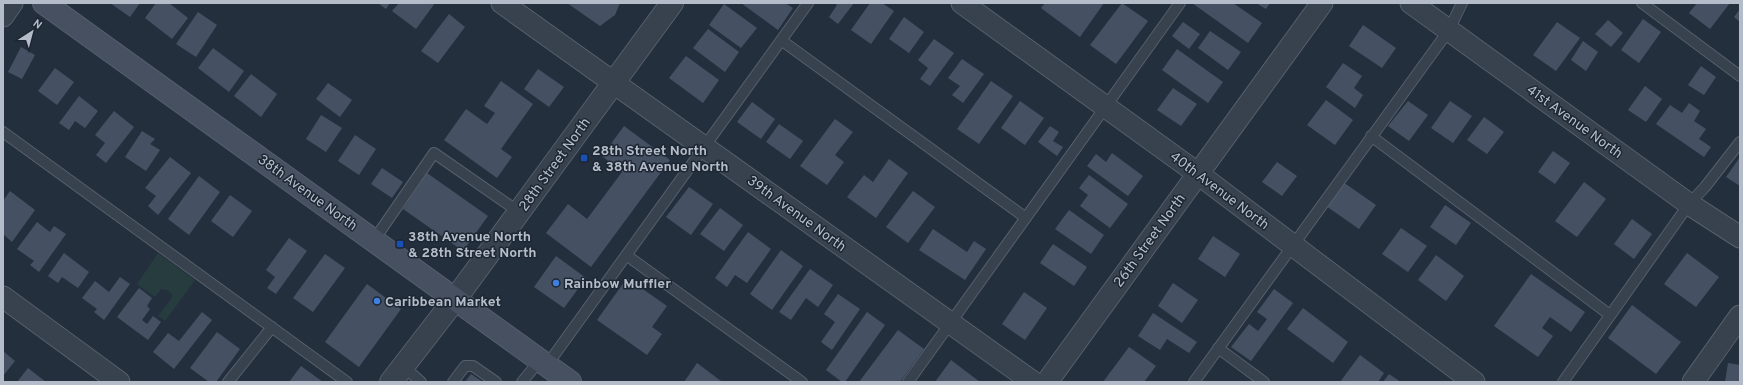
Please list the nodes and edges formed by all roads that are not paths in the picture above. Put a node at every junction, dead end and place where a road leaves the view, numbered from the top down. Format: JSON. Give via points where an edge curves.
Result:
{"nodes":[{"id":1,"x":12,"y":3,"type":"edge"},
{"id":2,"x":44,"y":3,"type":"edge"},
{"id":3,"x":672,"y":3,"type":"edge"},
{"id":4,"x":808,"y":3,"type":"edge"},
{"id":5,"x":962,"y":3,"type":"edge"},
{"id":6,"x":1180,"y":3,"type":"edge"},
{"id":7,"x":1322,"y":3,"type":"edge"},
{"id":8,"x":1411,"y":3,"type":"edge"},
{"id":9,"x":1462,"y":3,"type":"edge"},
{"id":10,"x":1642,"y":3,"type":"edge"},
{"id":11,"x":513,"y":6,"type":"edge"},
{"id":12,"x":3,"y":16,"type":"edge"},
{"id":13,"x":1449,"y":30,"type":"junction"},
{"id":14,"x":781,"y":40,"type":"junction"},
{"id":15,"x":1740,"y":76,"type":"edge"},
{"id":16,"x":613,"y":83,"type":"junction"},
{"id":17,"x":1106,"y":107,"type":"junction"},
{"id":18,"x":3,"y":132,"type":"edge"},
{"id":19,"x":1371,"y":136,"type":"junction"},
{"id":20,"x":1740,"y":142,"type":"edge"},
{"id":21,"x":704,"y":147,"type":"junction"},
{"id":22,"x":1197,"y":173,"type":"junction"},
{"id":23,"x":1690,"y":204,"type":"junction"},
{"id":24,"x":518,"y":212,"type":"junction"},
{"id":25,"x":1026,"y":218,"type":"junction"},
{"id":26,"x":1740,"y":237,"type":"edge"},
{"id":27,"x":374,"y":240,"type":"junction"},
{"id":28,"x":1293,"y":244,"type":"junction"},
{"id":29,"x":626,"y":255,"type":"junction"},
{"id":30,"x":3,"y":297,"type":"edge"},
{"id":31,"x":456,"y":298,"type":"junction"},
{"id":32,"x":1610,"y":315,"type":"junction"},
{"id":33,"x":1740,"y":316,"type":"edge"},
{"id":34,"x":950,"y":323,"type":"junction"},
{"id":35,"x":272,"y":327,"type":"junction"},
{"id":36,"x":1218,"y":348,"type":"junction"},
{"id":37,"x":543,"y":362,"type":"junction"},
{"id":38,"x":397,"y":374,"type":"edge"},
{"id":39,"x":119,"y":382,"type":"edge"},
{"id":40,"x":228,"y":382,"type":"edge"},
{"id":41,"x":347,"y":382,"type":"edge"},
{"id":42,"x":421,"y":382,"type":"edge"},
{"id":43,"x":452,"y":382,"type":"edge"},
{"id":44,"x":496,"y":382,"type":"edge"},
{"id":45,"x":522,"y":382,"type":"edge"},
{"id":46,"x":570,"y":382,"type":"edge"},
{"id":47,"x":802,"y":382,"type":"edge"},
{"id":48,"x":908,"y":382,"type":"edge"},
{"id":49,"x":1033,"y":382,"type":"edge"},
{"id":50,"x":1047,"y":382,"type":"edge"},
{"id":51,"x":1194,"y":382,"type":"edge"},
{"id":52,"x":1264,"y":382,"type":"edge"},
{"id":53,"x":1474,"y":382,"type":"edge"},
{"id":54,"x":1563,"y":382,"type":"edge"},
{"id":55,"x":1693,"y":382,"type":"edge"}],
"edges":[{"from":1,"to":12,"type":"street"},
{"from":2,"to":27,"type":"main road","name":"38th Avenue North"},
{"from":3,"to":16,"type":"street","name":"28th Street North"},
{"from":4,"to":14,"type":"lane"},
{"from":5,"to":17,"type":"street","name":"40th Avenue North"},
{"from":6,"to":17,"type":"lane"},
{"from":7,"to":22,"type":"street","name":"26th Street North"},
{"from":8,"to":13,"type":"street","name":"41st Avenue North"},
{"from":9,"to":13,"type":"lane"},
{"from":10,"to":15,"type":"lane"},
{"from":11,"to":16,"type":"street","name":"39th Avenue North"},
{"from":13,"to":19,"type":"lane"},
{"from":13,"to":23,"type":"street","name":"41st Avenue North"},
{"from":14,"to":21,"type":"lane"},
{"from":14,"to":25,"type":"lane"},
{"from":16,"to":21,"type":"street","name":"39th Avenue North"},
{"from":16,"to":24,"type":"street","name":"28th Street North"},
{"from":17,"to":22,"type":"street","name":"40th Avenue North"},
{"from":17,"to":25,"type":"lane"},
{"from":18,"to":35,"type":"lane"},
{"from":19,"to":28,"type":"lane"},
{"from":19,"to":32,"type":"lane"},
{"from":20,"to":23,"type":"lane"},
{"from":21,"to":29,"type":"lane"},
{"from":21,"to":34,"type":"street","name":"39th Avenue North"},
{"from":22,"to":28,"type":"street","name":"40th Avenue North"},
{"from":22,"to":50,"type":"street","name":"26th Street North"},
{"from":23,"to":26,"type":"street","name":"41st Avenue North"},
{"from":23,"to":32,"type":"lane"},
{"from":24,"to":27,"type":"lane","via":[[434,152]]},
{"from":24,"to":31,"type":"street","name":"28th Street North"},
{"from":25,"to":34,"type":"lane"},
{"from":27,"to":31,"type":"main road","name":"38th Avenue North"},
{"from":28,"to":36,"type":"lane"},
{"from":28,"to":53,"type":"street","name":"40th Avenue North"},
{"from":29,"to":37,"type":"lane"},
{"from":29,"to":47,"type":"lane"},
{"from":30,"to":39,"type":"street"},
{"from":31,"to":37,"type":"main road","name":"38th Avenue North"},
{"from":31,"to":38,"type":"street","name":"28th Street North"},
{"from":32,"to":54,"type":"lane"},
{"from":33,"to":55,"type":"street"},
{"from":34,"to":48,"type":"lane"},
{"from":34,"to":49,"type":"street","name":"39th Avenue North"},
{"from":35,"to":40,"type":"lane"},
{"from":35,"to":41,"type":"lane"},
{"from":36,"to":51,"type":"lane"},
{"from":36,"to":52,"type":"lane"},
{"from":37,"to":45,"type":"lane"},
{"from":37,"to":46,"type":"main road","name":"38th Avenue North"},
{"from":38,"to":42,"type":"lane"},
{"from":43,"to":44,"type":"lane","via":[[465,366],[473,366]]}]}
